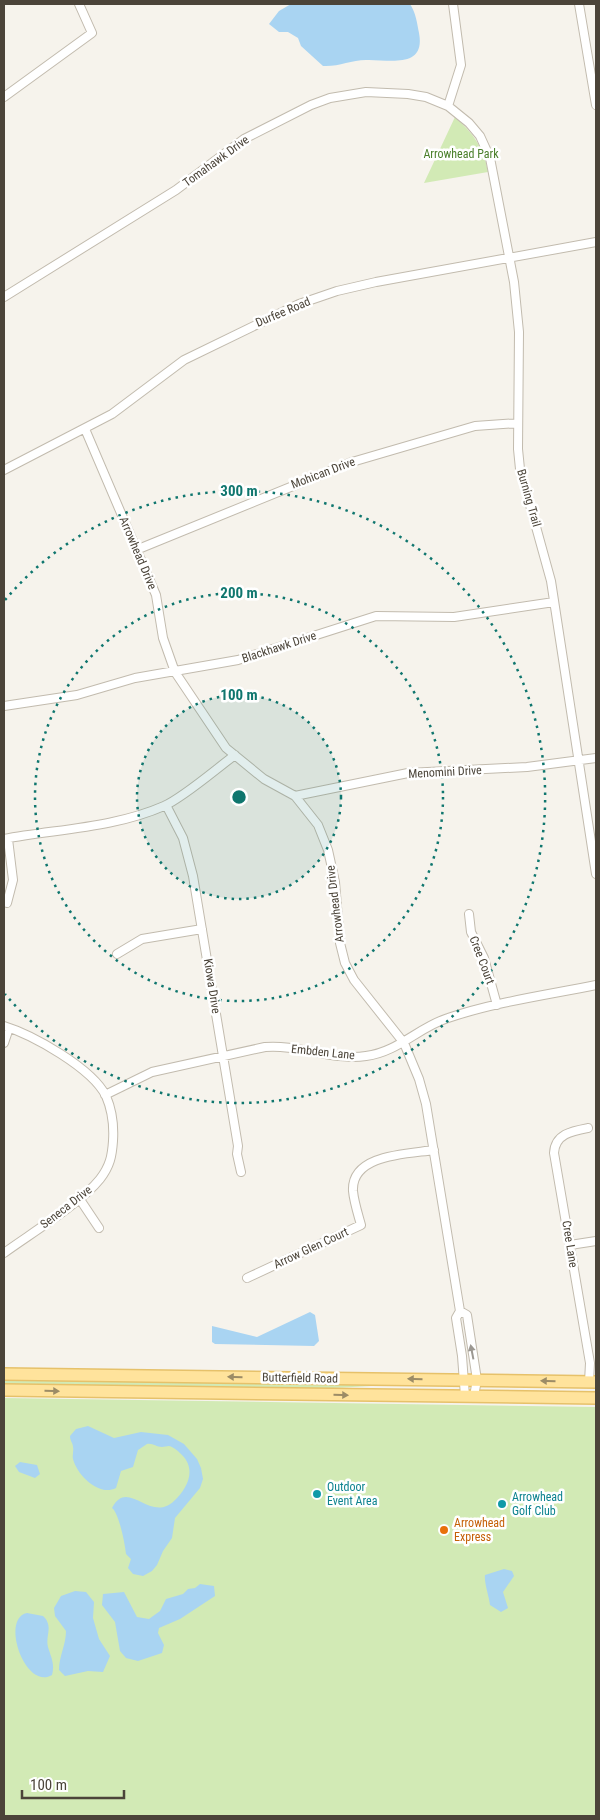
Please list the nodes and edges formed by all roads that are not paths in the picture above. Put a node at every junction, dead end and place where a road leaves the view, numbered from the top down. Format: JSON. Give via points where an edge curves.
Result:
{"nodes":[{"id":1,"x":79,"y":4,"type":"edge"},
{"id":2,"x":453,"y":4,"type":"edge"},
{"id":3,"x":579,"y":4,"type":"edge"},
{"id":4,"x":593,"y":69,"type":"edge"},
{"id":5,"x":4,"y":97,"type":"edge"},
{"id":6,"x":596,"y":105,"type":"edge"},
{"id":7,"x":448,"y":106,"type":"junction"},
{"id":8,"x":596,"y":242,"type":"edge"},
{"id":9,"x":509,"y":257,"type":"junction"},
{"id":10,"x":4,"y":297,"type":"edge"},
{"id":11,"x":518,"y":423,"type":"junction"},
{"id":12,"x":85,"y":429,"type":"junction"},
{"id":13,"x":4,"y":470,"type":"edge"},
{"id":14,"x":136,"y":550,"type":"junction"},
{"id":15,"x":554,"y":602,"type":"junction"},
{"id":16,"x":174,"y":672,"type":"junction"},
{"id":17,"x":4,"y":706,"type":"edge"},
{"id":18,"x":234,"y":755,"type":"junction"},
{"id":19,"x":596,"y":758,"type":"edge"},
{"id":20,"x":579,"y":761,"type":"junction"},
{"id":21,"x":296,"y":796,"type":"junction"},
{"id":22,"x":166,"y":805,"type":"junction"},
{"id":23,"x":6,"y":839,"type":"edge"},
{"id":24,"x":596,"y":874,"type":"edge"},
{"id":25,"x":7,"y":903,"type":"dead end"},
{"id":26,"x":469,"y":914,"type":"dead end"},
{"id":27,"x":202,"y":929,"type":"junction"},
{"id":28,"x":116,"y":954,"type":"dead end"},
{"id":29,"x":596,"y":985,"type":"edge"},
{"id":30,"x":498,"y":1005,"type":"junction"},
{"id":31,"x":6,"y":1027,"type":"edge"},
{"id":32,"x":4,"y":1043,"type":"edge"},
{"id":33,"x":404,"y":1043,"type":"junction"},
{"id":34,"x":223,"y":1055,"type":"junction"},
{"id":35,"x":105,"y":1095,"type":"junction"},
{"id":36,"x":588,"y":1128,"type":"dead end"},
{"id":37,"x":434,"y":1150,"type":"junction"},
{"id":38,"x":240,"y":1172,"type":"dead end"},
{"id":39,"x":79,"y":1198,"type":"junction"},
{"id":40,"x":99,"y":1228,"type":"dead end"},
{"id":41,"x":596,"y":1241,"type":"edge"},
{"id":42,"x":570,"y":1245,"type":"junction"},
{"id":43,"x":4,"y":1253,"type":"edge"},
{"id":44,"x":247,"y":1278,"type":"dead end"},
{"id":45,"x":460,"y":1311,"type":"junction"},
{"id":46,"x":4,"y":1374,"type":"edge"},
{"id":47,"x":463,"y":1380,"type":"junction"},
{"id":48,"x":477,"y":1380,"type":"junction"},
{"id":49,"x":593,"y":1382,"type":"edge"},
{"id":50,"x":4,"y":1390,"type":"edge"},
{"id":51,"x":470,"y":1396,"type":"junction"},
{"id":52,"x":596,"y":1398,"type":"edge"}],
"edges":[{"from":1,"to":5,"type":"street","via":[[92,33]]},
{"from":2,"to":7,"type":"street","via":[[460,65]]},
{"from":3,"to":4,"type":"street"},
{"from":4,"to":6,"type":"street"},
{"from":7,"to":9,"type":"street","name":"Burning Trail","via":[[472,126],[490,158]]},
{"from":7,"to":10,"type":"street","name":"Tomahawk Drive","via":[[426,97],[387,92],[348,94],[311,104],[244,140],[176,190]]},
{"from":8,"to":9,"type":"street","name":"Durfee Road"},
{"from":9,"to":11,"type":"street","name":"Burning Trail","via":[[519,332]]},
{"from":9,"to":12,"type":"street","name":"Durfee Road","via":[[355,286],[299,304],[184,360],[128,404]]},
{"from":11,"to":14,"type":"street","name":"Mohican Drive","via":[[475,426],[352,462]]},
{"from":11,"to":15,"type":"street","name":"Burning Trail","via":[[522,478],[545,553]]},
{"from":12,"to":13,"type":"street","name":"Durfee Road"},
{"from":12,"to":14,"type":"street","name":"Arrowhead Drive"},
{"from":14,"to":16,"type":"street","name":"Arrowhead Drive","via":[[156,595],[163,638]]},
{"from":15,"to":16,"type":"street","name":"Blackhawk Drive","via":[[454,617],[376,616],[238,660]]},
{"from":15,"to":20,"type":"street","name":"Burning Trail"},
{"from":16,"to":17,"type":"street","name":"Blackhawk Drive","via":[[125,680],[77,695]]},
{"from":16,"to":18,"type":"street","name":"Arrowhead Drive"},
{"from":18,"to":21,"type":"street","name":"Arrowhead Drive","via":[[264,779]]},
{"from":18,"to":22,"type":"street"},
{"from":19,"to":20,"type":"street","name":"Menomini Drive"},
{"from":20,"to":21,"type":"street","name":"Menomini Drive","via":[[408,773]]},
{"from":20,"to":24,"type":"street","name":"Burning Trail"},
{"from":21,"to":33,"type":"street","name":"Arrowhead Drive","via":[[318,825],[328,850],[344,963]]},
{"from":22,"to":23,"type":"street","via":[[120,820]]},
{"from":22,"to":27,"type":"street","name":"Kiowa Drive","via":[[186,850]]},
{"from":23,"to":25,"type":"street","via":[[13,880]]},
{"from":26,"to":30,"type":"street","name":"Cree Court","via":[[471,932],[484,958]]},
{"from":27,"to":28,"type":"street","via":[[142,939]]},
{"from":27,"to":34,"type":"street","name":"Kiowa Drive"},
{"from":29,"to":30,"type":"street","name":"Embden Lane"},
{"from":30,"to":33,"type":"street","name":"Embden Lane","via":[[438,1022]]},
{"from":31,"to":32,"type":"street"},
{"from":31,"to":35,"type":"street","name":"Seneca Drive","via":[[70,1062],[88,1075]]},
{"from":33,"to":34,"type":"street","name":"Embden Lane","via":[[362,1056],[274,1046]]},
{"from":33,"to":37,"type":"street","name":"Arrowhead Drive","via":[[423,1091]]},
{"from":34,"to":35,"type":"street","name":"Embden Lane","via":[[152,1072]]},
{"from":34,"to":38,"type":"street","name":"Kiowa Drive"},
{"from":35,"to":39,"type":"street","name":"Seneca Drive","via":[[114,1129],[112,1162],[99,1180]]},
{"from":36,"to":42,"type":"street","name":"Cree Lane","via":[[561,1136],[554,1146]]},
{"from":37,"to":44,"type":"street","name":"Arrow Glen Court","via":[[371,1162],[360,1170],[353,1187],[361,1225]]},
{"from":37,"to":45,"type":"street","name":"Arrowhead Drive"},
{"from":39,"to":40,"type":"street"},
{"from":39,"to":43,"type":"street","name":"Seneca Drive"},
{"from":41,"to":42,"type":"street"},
{"from":42,"to":49,"type":"street","name":"Cree Lane"},
{"from":45,"to":47,"type":"street","name":"Arrowhead Drive","via":[[456,1318]]},
{"from":48,"to":45,"type":"street","name":"Arrowhead Drive","one_way":true,"via":[[467,1315]]},
{"from":47,"to":46,"type":"main road","name":"Butterfield Road","one_way":true},
{"from":47,"to":48,"type":"main road","name":"Butterfield Road"},
{"from":47,"to":51,"type":"street","name":"Arrowhead Drive"},
{"from":49,"to":48,"type":"main road","name":"Butterfield Road","one_way":true},
{"from":48,"to":51,"type":"street","name":"Arrowhead Drive"},
{"from":50,"to":51,"type":"main road","name":"Butterfield Road","one_way":true},
{"from":51,"to":52,"type":"main road","name":"Butterfield Road"}]}
